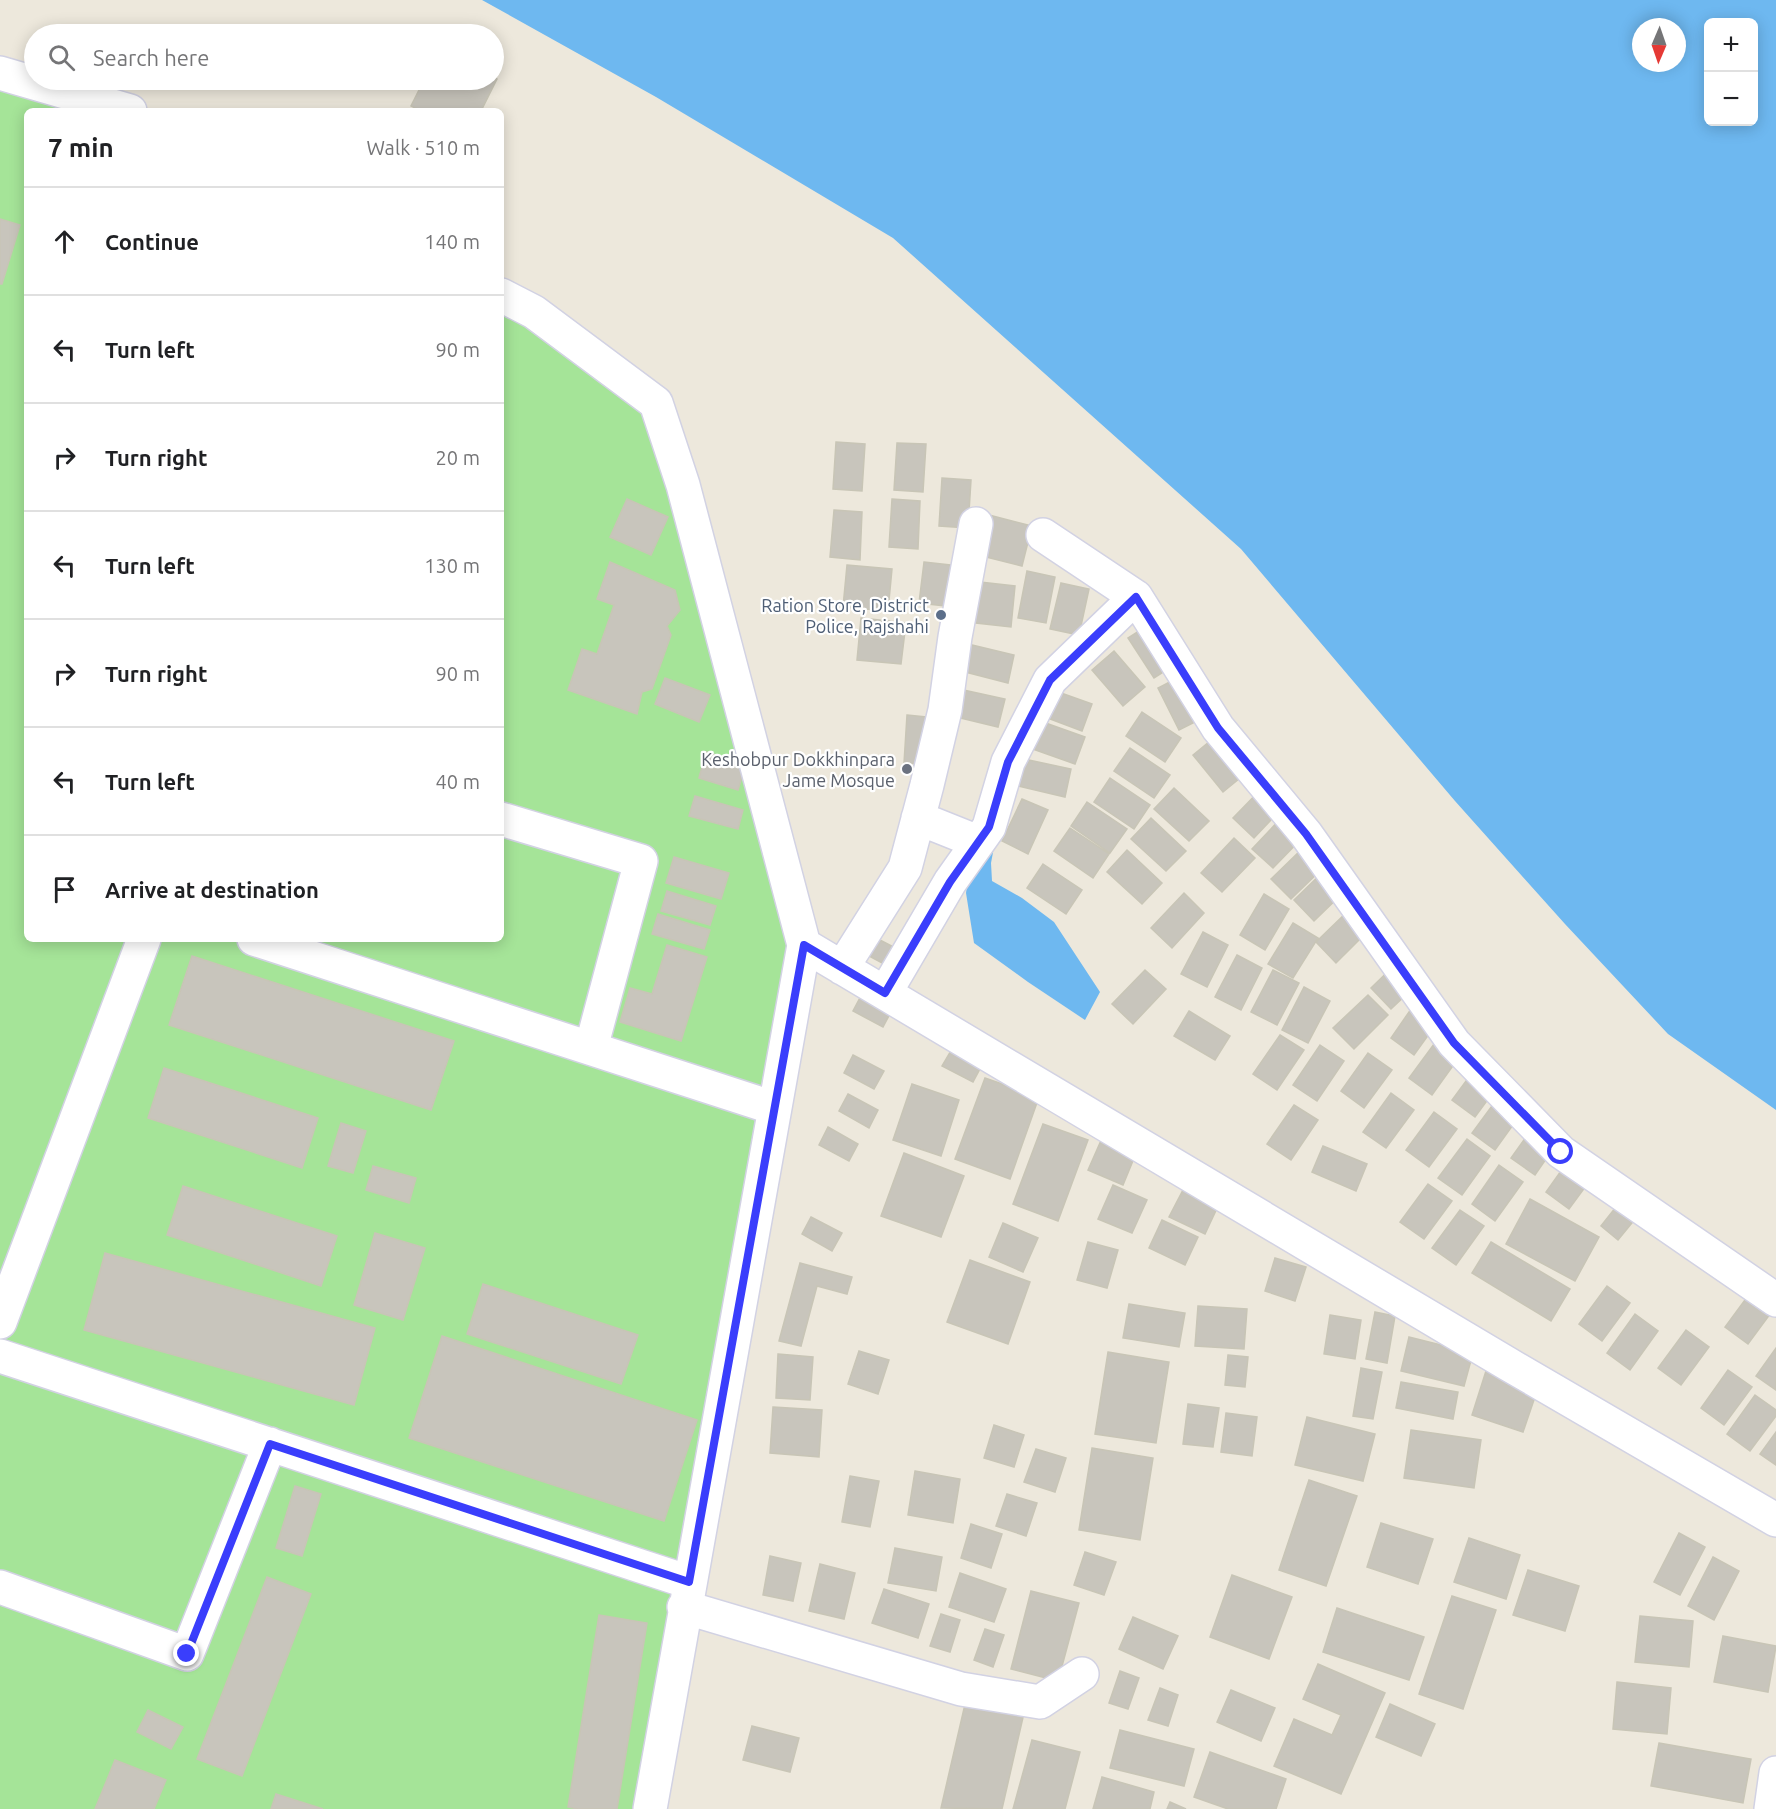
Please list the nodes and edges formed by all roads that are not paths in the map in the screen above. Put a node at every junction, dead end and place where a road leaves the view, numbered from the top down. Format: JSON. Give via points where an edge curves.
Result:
{"nodes":[{"id":1,"x":0,"y":73,"type":"edge"},
{"id":2,"x":24,"y":80,"type":"edge"},
{"id":3,"x":58,"y":90,"type":"edge"},
{"id":4,"x":120,"y":108,"type":"edge"},
{"id":5,"x":504,"y":297,"type":"edge"},
{"id":6,"x":976,"y":524,"type":"dead end"},
{"id":7,"x":1043,"y":535,"type":"dead end"},
{"id":8,"x":1136,"y":597,"type":"junction"},
{"id":9,"x":918,"y":818,"type":"junction"},
{"id":10,"x":504,"y":820,"type":"edge"},
{"id":11,"x":978,"y":842,"type":"junction"},
{"id":12,"x":143,"y":942,"type":"edge"},
{"id":13,"x":263,"y":942,"type":"edge"},
{"id":14,"x":804,"y":945,"type":"junction"},
{"id":15,"x":842,"y":968,"type":"junction"},
{"id":16,"x":885,"y":993,"type":"junction"},
{"id":17,"x":591,"y":1048,"type":"junction"},
{"id":18,"x":774,"y":1108,"type":"junction"},
{"id":19,"x":1776,"y":1300,"type":"edge"},
{"id":20,"x":0,"y":1322,"type":"edge"},
{"id":21,"x":0,"y":1356,"type":"edge"},
{"id":22,"x":270,"y":1444,"type":"junction"},
{"id":23,"x":1776,"y":1520,"type":"edge"},
{"id":24,"x":1,"y":1589,"type":"edge"},
{"id":25,"x":687,"y":1594,"type":"junction"},
{"id":26,"x":1082,"y":1674,"type":"dead end"},
{"id":27,"x":1776,"y":1773,"type":"edge"},
{"id":28,"x":650,"y":1809,"type":"edge"},
{"id":29,"x":1772,"y":1809,"type":"edge"}],
"edges":[{"from":1,"to":2,"type":"street"},
{"from":3,"to":4,"type":"street"},
{"from":5,"to":14,"type":"street","via":[[534,312],[656,403],[683,485]]},
{"from":6,"to":9,"type":"street","via":[[945,710]]},
{"from":7,"to":8,"type":"street"},
{"from":8,"to":11,"type":"street","via":[[1050,680],[1008,762],[989,827]]},
{"from":8,"to":19,"type":"street","via":[[1218,728],[1306,834],[1454,1043],[1561,1152]]},
{"from":9,"to":11,"type":"street"},
{"from":9,"to":15,"type":"street","via":[[904,868]]},
{"from":10,"to":17,"type":"street","via":[[641,861]]},
{"from":11,"to":16,"type":"street"},
{"from":12,"to":20,"type":"street"},
{"from":13,"to":17,"type":"street"},
{"from":14,"to":15,"type":"street"},
{"from":14,"to":18,"type":"street"},
{"from":15,"to":16,"type":"street"},
{"from":16,"to":23,"type":"street"},
{"from":17,"to":18,"type":"street"},
{"from":18,"to":25,"type":"street"},
{"from":21,"to":22,"type":"street"},
{"from":22,"to":24,"type":"street","via":[[187,1654]]},
{"from":22,"to":25,"type":"street"},
{"from":25,"to":26,"type":"street","via":[[962,1689],[1040,1702]]},
{"from":25,"to":28,"type":"street"},
{"from":27,"to":29,"type":"street"}]}
